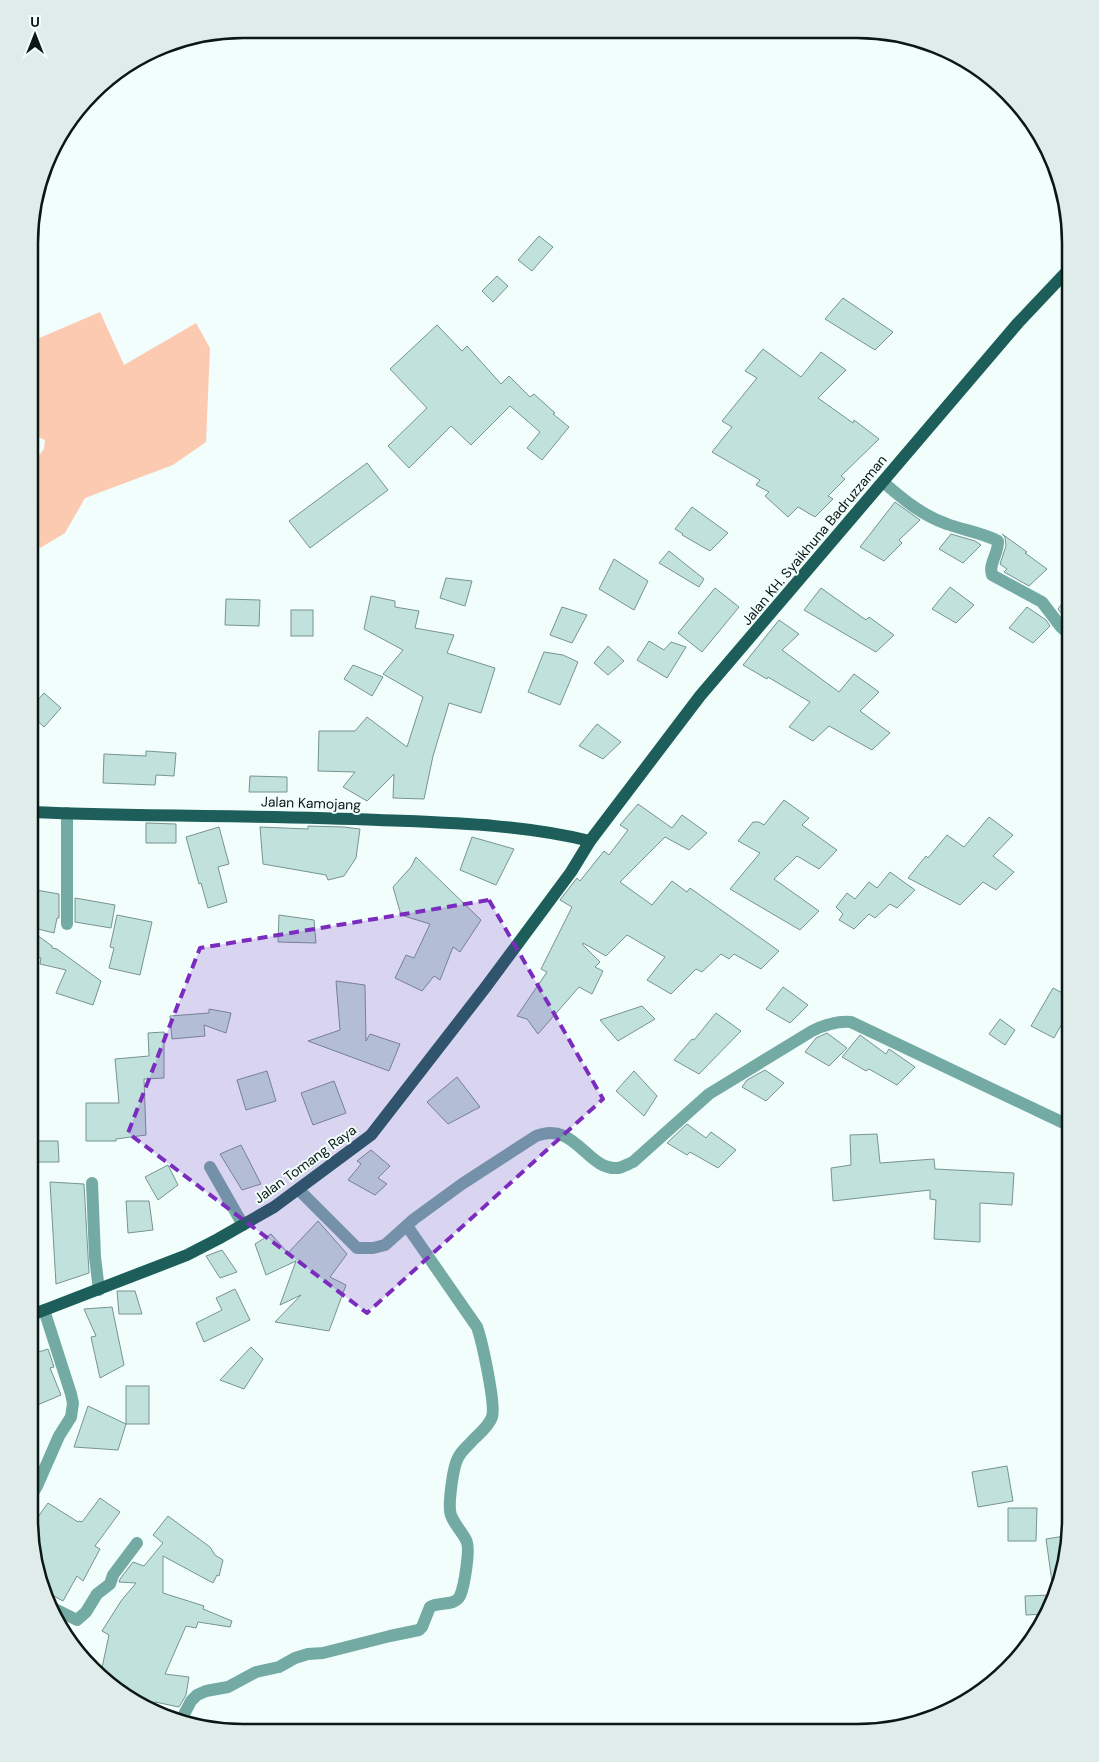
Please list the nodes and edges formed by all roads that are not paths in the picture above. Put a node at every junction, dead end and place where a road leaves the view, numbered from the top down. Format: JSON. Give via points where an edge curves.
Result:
{"nodes":[{"id":1,"x":1062,"y":276,"type":"edge"},
{"id":2,"x":883,"y":482,"type":"junction"},
{"id":3,"x":1062,"y":628,"type":"edge"},
{"id":4,"x":38,"y":812,"type":"edge"},
{"id":5,"x":67,"y":813,"type":"junction"},
{"id":6,"x":590,"y":841,"type":"junction"},
{"id":7,"x":67,"y":924,"type":"dead end"},
{"id":8,"x":1062,"y":1122,"type":"edge"},
{"id":9,"x":210,"y":1167,"type":"dead end"},
{"id":10,"x":92,"y":1183,"type":"dead end"},
{"id":11,"x":299,"y":1190,"type":"junction"},
{"id":12,"x":242,"y":1225,"type":"junction"},
{"id":13,"x":407,"y":1226,"type":"junction"},
{"id":14,"x":98,"y":1290,"type":"junction"},
{"id":15,"x":44,"y":1310,"type":"junction"},
{"id":16,"x":38,"y":1311,"type":"edge"},
{"id":17,"x":38,"y":1482,"type":"edge"},
{"id":18,"x":137,"y":1543,"type":"dead end"},
{"id":19,"x":60,"y":1612,"type":"edge"},
{"id":20,"x":183,"y":1716,"type":"edge"}],
"edges":[{"from":1,"to":2,"type":"main road","name":"Jalan KH. Syaikhuna Badruzzaman","via":[[1018,323]]},
{"from":2,"to":3,"type":"street","via":[[926,516],[998,541],[990,568],[992,575],[1042,602]]},
{"from":2,"to":6,"type":"main road","name":"Jalan KH. Syaikhuna Badruzzaman","via":[[700,696]]},
{"from":4,"to":5,"type":"main road","name":"Jalan Kamojang"},
{"from":5,"to":6,"type":"main road","name":"Jalan Kamojang","via":[[292,816],[473,823],[552,832]]},
{"from":5,"to":7,"type":"street"},
{"from":6,"to":11,"type":"main road","name":"Jalan Tomang Raya","via":[[571,872],[388,1116],[372,1135]]},
{"from":8,"to":13,"type":"street","via":[[851,1022],[842,1022],[820,1027],[717,1089],[626,1166],[604,1166],[563,1135],[543,1133],[462,1184]]},
{"from":9,"to":12,"type":"street"},
{"from":10,"to":14,"type":"street"},
{"from":11,"to":12,"type":"main road","name":"Jalan Tomang Raya"},
{"from":11,"to":13,"type":"street","via":[[357,1248],[385,1245]]},
{"from":12,"to":14,"type":"main road","name":"Jalan Tomang Raya","via":[[187,1255]]},
{"from":13,"to":20,"type":"street","via":[[477,1327],[492,1402],[489,1423],[461,1453],[455,1465],[450,1514],[469,1547],[461,1593],[454,1602],[430,1607],[419,1630],[308,1654],[279,1667],[256,1672],[228,1688],[197,1695]]},
{"from":14,"to":15,"type":"main road","name":"Jalan Tomang Raya"},
{"from":15,"to":16,"type":"main road","name":"Jalan Tomang Raya"},
{"from":15,"to":17,"type":"street","via":[[71,1394],[72,1408],[71,1417]]},
{"from":18,"to":19,"type":"street","via":[[110,1584],[97,1594],[86,1612],[76,1620]]}]}
